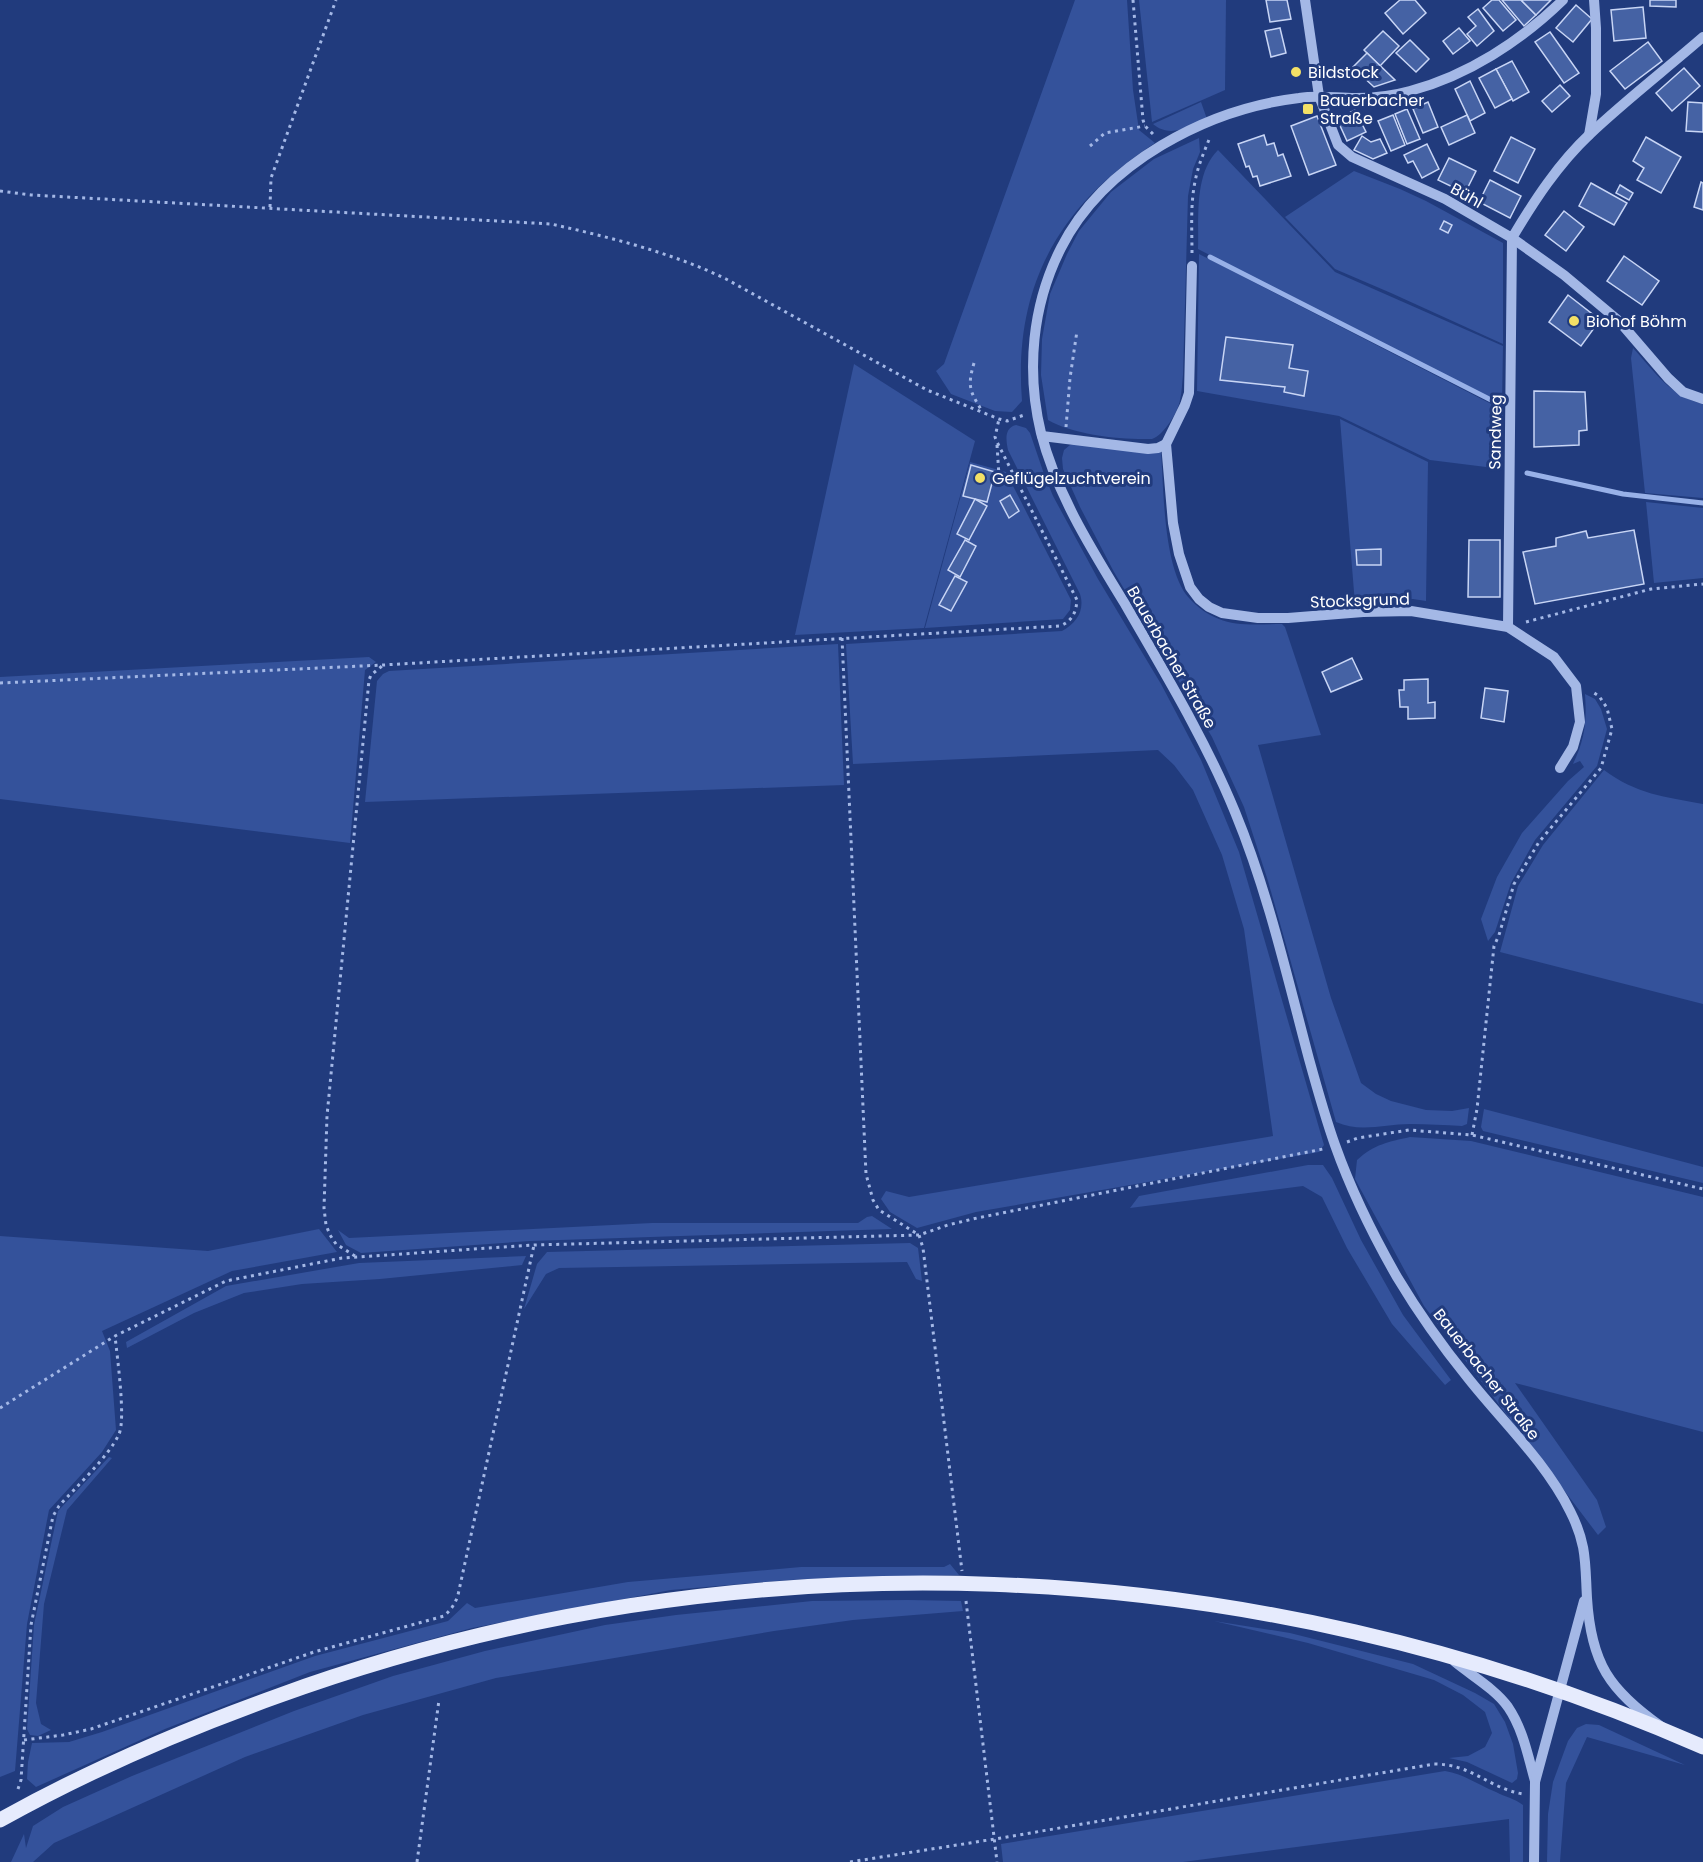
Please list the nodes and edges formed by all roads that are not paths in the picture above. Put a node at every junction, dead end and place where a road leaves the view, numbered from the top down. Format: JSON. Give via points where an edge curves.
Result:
{"nodes":[{"id":1,"x":1305,"y":0,"type":"edge"},
{"id":2,"x":1563,"y":0,"type":"edge"},
{"id":3,"x":1594,"y":0,"type":"edge"},
{"id":4,"x":1703,"y":38,"type":"edge"},
{"id":5,"x":1319,"y":96,"type":"junction"},
{"id":6,"x":1589,"y":135,"type":"junction"},
{"id":7,"x":1512,"y":238,"type":"junction"},
{"id":8,"x":1192,"y":266,"type":"road end"},
{"id":9,"x":1703,"y":399,"type":"edge"},
{"id":10,"x":1042,"y":435,"type":"junction"},
{"id":11,"x":1166,"y":444,"type":"junction"},
{"id":12,"x":1508,"y":627,"type":"junction"},
{"id":13,"x":1560,"y":768,"type":"dead end"},
{"id":14,"x":1587,"y":1592,"type":"junction"},
{"id":15,"x":1445,"y":1655,"type":"junction"},
{"id":16,"x":1560,"y":1691,"type":"junction"},
{"id":17,"x":1670,"y":1732,"type":"junction"},
{"id":18,"x":1703,"y":1747,"type":"edge"},
{"id":19,"x":1535,"y":1782,"type":"junction"},
{"id":20,"x":0,"y":1820,"type":"edge"},
{"id":21,"x":1534,"y":1862,"type":"edge"}],
"edges":[{"from":1,"to":5,"type":"street","name":"Bühl"},
{"from":2,"to":5,"type":"street","name":"Bauerbacher Straße","via":[[1499,51],[1415,90],[1385,97]]},
{"from":3,"to":6,"type":"street","via":[[1596,94]]},
{"from":4,"to":6,"type":"street"},
{"from":5,"to":7,"type":"street","name":"Bühl","via":[[1335,140],[1347,153],[1445,199]]},
{"from":5,"to":10,"type":"street","name":"Bauerbacher Straße","via":[[1244,109],[1166,142],[1107,186],[1089,206],[1060,249],[1041,300],[1033,376]]},
{"from":6,"to":7,"type":"street","via":[[1533,203]]},
{"from":7,"to":9,"type":"street","name":"Bühl","via":[[1619,321],[1683,392]]},
{"from":7,"to":12,"type":"street","name":"Sandweg"},
{"from":8,"to":11,"type":"street","via":[[1189,393]]},
{"from":10,"to":11,"type":"street","via":[[1148,449]]},
{"from":10,"to":14,"type":"street","name":"Bauerbacher Straße","via":[[1055,479],[1188,713],[1236,813],[1273,926],[1335,1146],[1371,1229],[1431,1329],[1538,1462],[1570,1510],[1585,1553]]},
{"from":11,"to":12,"type":"street","name":"Stocksgrund","via":[[1179,554],[1190,587],[1209,607],[1222,613],[1258,618],[1411,611]]},
{"from":12,"to":13,"type":"street","name":"Stocksgrund","via":[[1554,657],[1576,686],[1580,722],[1573,747]]},
{"from":14,"to":16,"type":"street"},
{"from":14,"to":17,"type":"street","via":[[1593,1644],[1614,1687]]},
{"from":15,"to":16,"type":"main road"},
{"from":15,"to":19,"type":"street","via":[[1508,1707],[1522,1733]]},
{"from":15,"to":20,"type":"main road","via":[[1356,1631],[1233,1607],[1072,1588],[964,1583],[847,1584],[664,1600],[455,1641],[320,1680],[172,1736]]},
{"from":16,"to":17,"type":"main road"},
{"from":16,"to":19,"type":"street"},
{"from":17,"to":18,"type":"main road"},
{"from":19,"to":21,"type":"street"}]}
